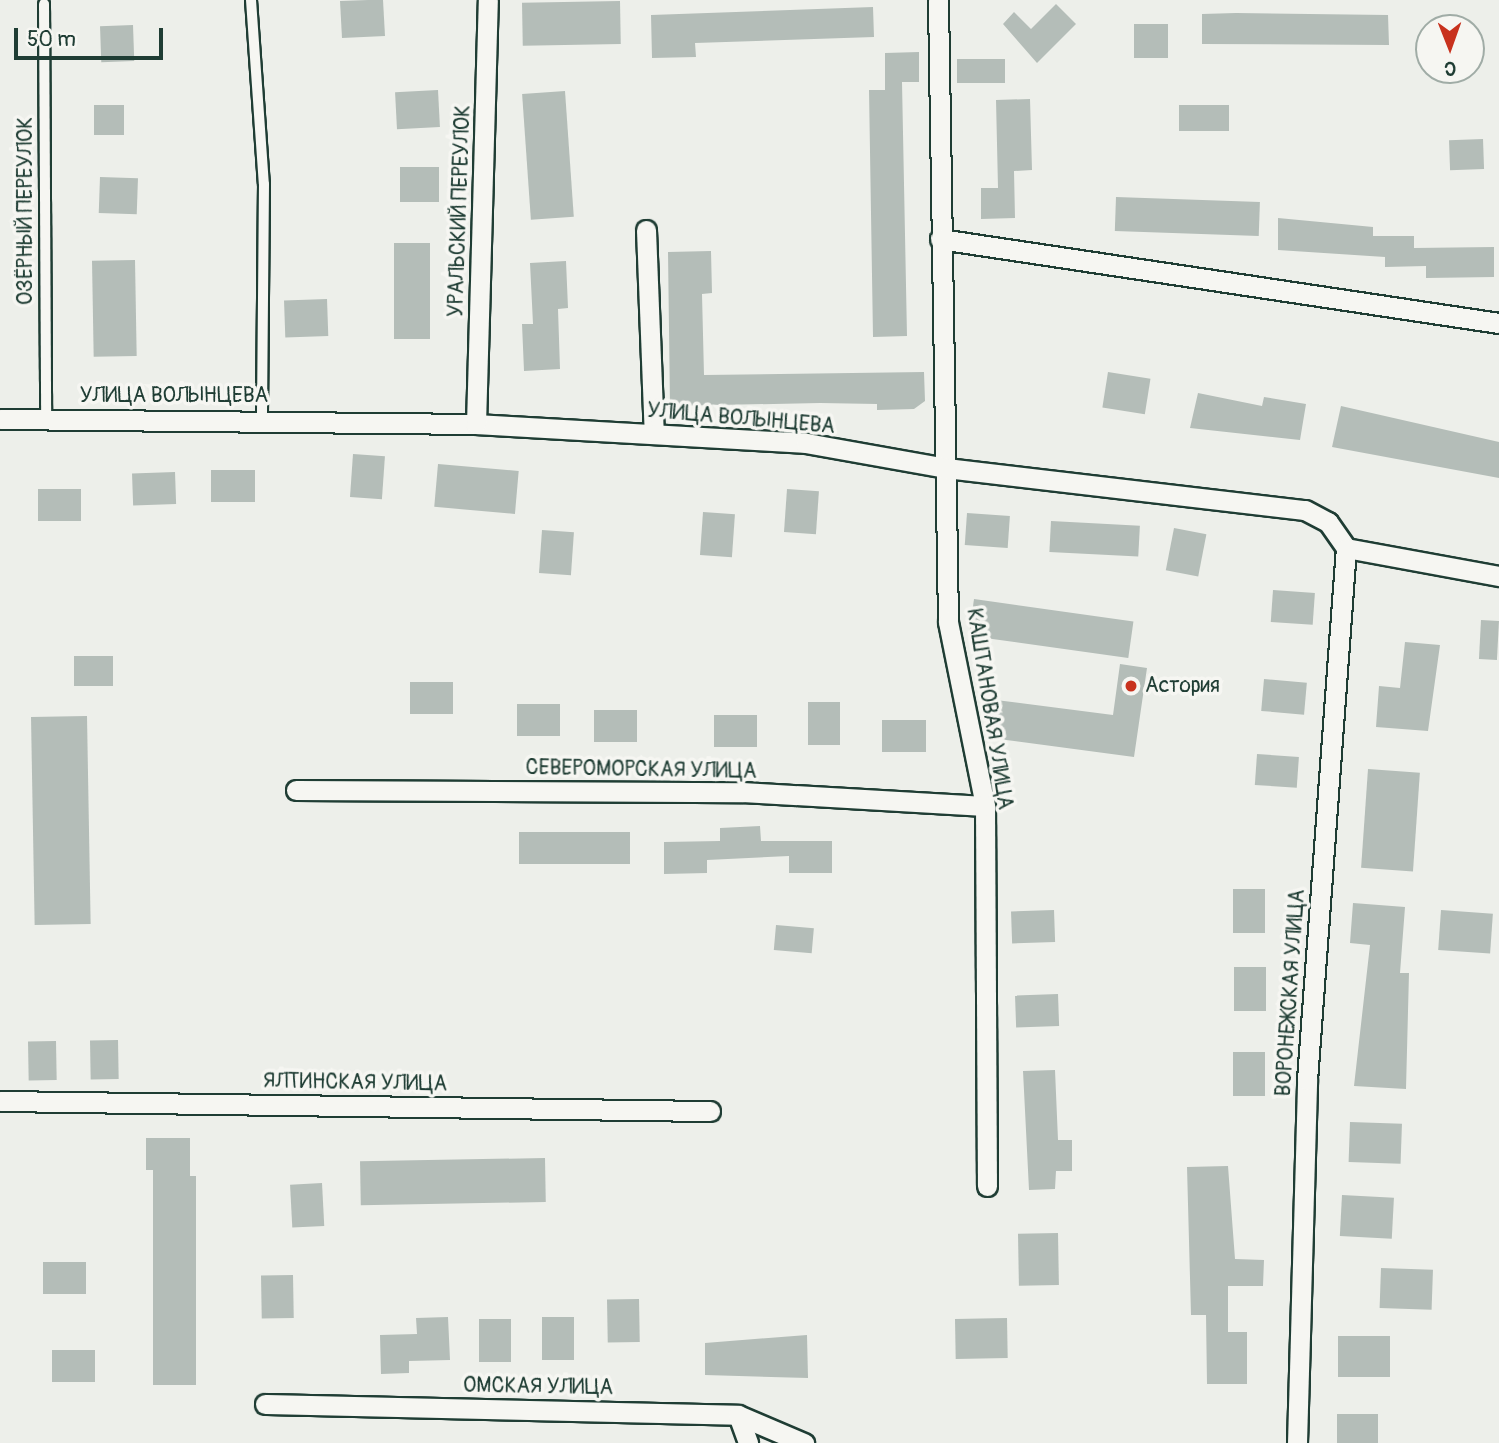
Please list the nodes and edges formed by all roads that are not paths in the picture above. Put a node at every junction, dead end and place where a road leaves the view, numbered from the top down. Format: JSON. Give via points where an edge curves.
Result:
{"nodes":[{"id":1,"x":251,"y":0,"type":"edge"},
{"id":2,"x":488,"y":0,"type":"edge"},
{"id":3,"x":938,"y":0,"type":"edge"},
{"id":4,"x":44,"y":4,"type":"dead end"},
{"id":5,"x":646,"y":230,"type":"dead end"},
{"id":6,"x":940,"y":239,"type":"junction"},
{"id":7,"x":1499,"y":323,"type":"edge"},
{"id":8,"x":46,"y":418,"type":"junction"},
{"id":9,"x":0,"y":419,"type":"edge"},
{"id":10,"x":262,"y":419,"type":"junction"},
{"id":11,"x":477,"y":424,"type":"junction"},
{"id":12,"x":654,"y":434,"type":"junction"},
{"id":13,"x":946,"y":468,"type":"junction"},
{"id":14,"x":1346,"y":548,"type":"junction"},
{"id":15,"x":1499,"y":576,"type":"edge"},
{"id":16,"x":296,"y":790,"type":"dead end"},
{"id":17,"x":985,"y":806,"type":"junction"},
{"id":18,"x":0,"y":1101,"type":"edge"},
{"id":19,"x":710,"y":1111,"type":"dead end"},
{"id":20,"x":987,"y":1186,"type":"dead end"},
{"id":21,"x":265,"y":1404,"type":"dead end"},
{"id":22,"x":738,"y":1415,"type":"junction"},
{"id":23,"x":748,"y":1443,"type":"edge"},
{"id":24,"x":804,"y":1443,"type":"edge"},
{"id":25,"x":1297,"y":1443,"type":"edge"}],
"edges":[{"from":1,"to":10,"type":"lane","via":[[264,184]]},
{"from":2,"to":11,"type":"street","name":"УРАЛЬСКИЙ ПЕРЕУЛОК"},
{"from":3,"to":6,"type":"street","name":"КАШТАНОВАЯ УЛИЦА"},
{"from":4,"to":8,"type":"lane","name":"ОЗЁРНЫЙ ПЕРЕУЛОК"},
{"from":5,"to":12,"type":"street"},
{"from":6,"to":7,"type":"street"},
{"from":6,"to":13,"type":"street","name":"КАШТАНОВАЯ УЛИЦА"},
{"from":8,"to":9,"type":"street","name":"УЛИЦА ВОЛЫНЦЕВА"},
{"from":8,"to":10,"type":"street","name":"УЛИЦА ВОЛЫНЦЕВА"},
{"from":10,"to":11,"type":"street","name":"УЛИЦА ВОЛЫНЦЕВА"},
{"from":11,"to":12,"type":"street","name":"УЛИЦА ВОЛЫНЦЕВА"},
{"from":12,"to":13,"type":"street","name":"УЛИЦА ВОЛЫНЦЕВА","via":[[806,443]]},
{"from":13,"to":14,"type":"street","name":"УЛИЦА ВОЛЫНЦЕВА","via":[[1305,510],[1328,522]]},
{"from":13,"to":17,"type":"street","name":"КАШТАНОВАЯ УЛИЦА","via":[[948,622]]},
{"from":14,"to":15,"type":"street"},
{"from":14,"to":25,"type":"street","name":"ВОРОНЕЖСКАЯ УЛИЦА","via":[[1307,1080]]},
{"from":16,"to":17,"type":"street","name":"СЕВЕРОМОРСКАЯ УЛИЦА","via":[[742,792]]},
{"from":17,"to":20,"type":"street","name":"КАШТАНОВАЯ УЛИЦА"},
{"from":18,"to":19,"type":"street","name":"ЯЛТИНСКАЯ УЛИЦА"},
{"from":21,"to":22,"type":"street","name":"ОМСКАЯ УЛИЦА"},
{"from":22,"to":23,"type":"street"},
{"from":22,"to":24,"type":"street","name":"ОМСКАЯ УЛИЦА"}]}
